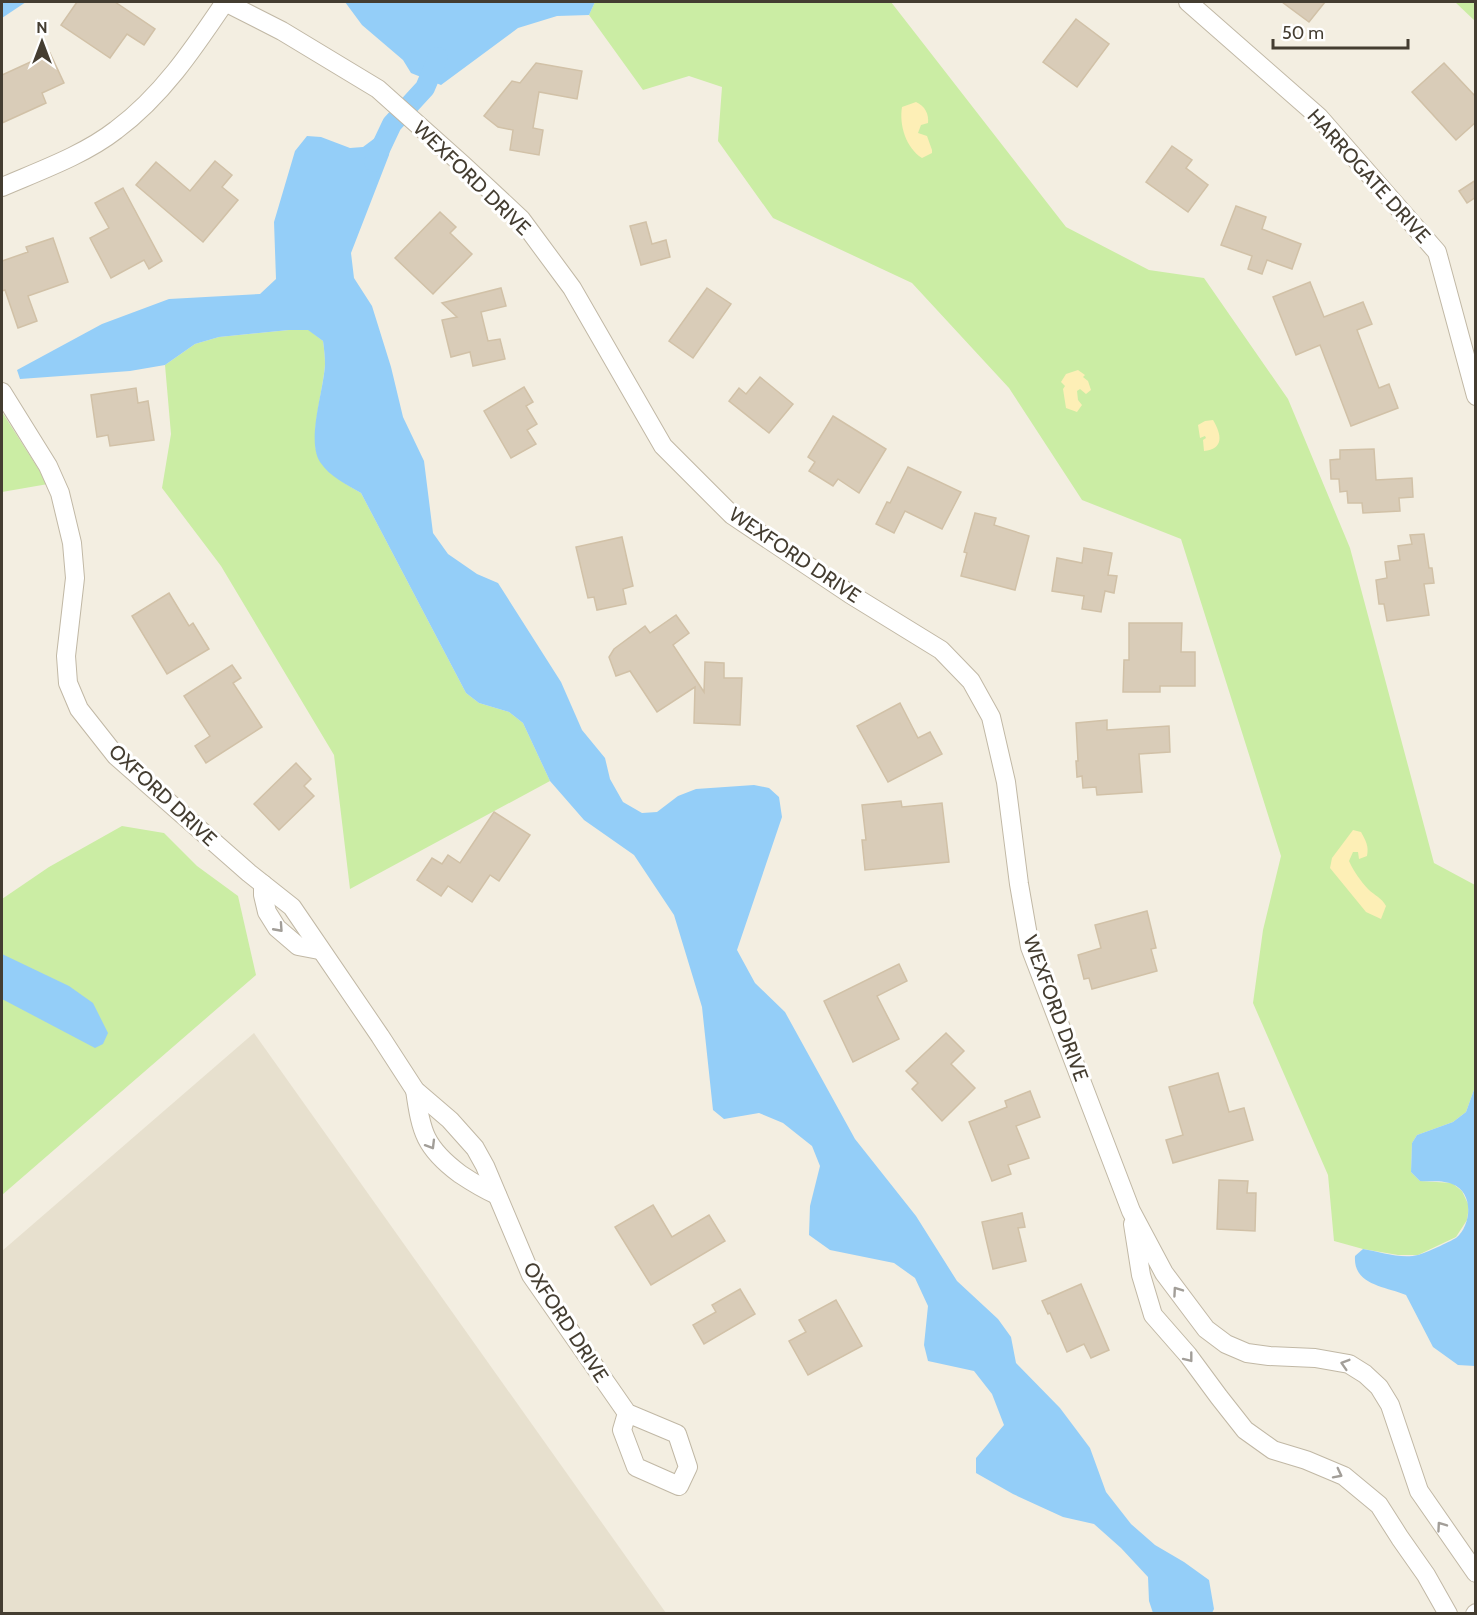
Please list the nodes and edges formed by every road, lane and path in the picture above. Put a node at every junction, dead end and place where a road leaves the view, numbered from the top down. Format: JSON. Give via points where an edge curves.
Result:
{"nodes":[{"id":1,"x":225,"y":2,"type":"edge"},
{"id":2,"x":1188,"y":2,"type":"edge"},
{"id":3,"x":2,"y":187,"type":"edge"},
{"id":4,"x":2,"y":392,"type":"edge"},
{"id":5,"x":1476,"y":396,"type":"edge"},
{"id":6,"x":415,"y":1090,"type":"junction"},
{"id":7,"x":497,"y":1195,"type":"junction"},
{"id":8,"x":1131,"y":1210,"type":"junction"},
{"id":9,"x":627,"y":1413,"type":"dead end"},
{"id":10,"x":1476,"y":1573,"type":"edge"},
{"id":11,"x":1449,"y":1614,"type":"edge"}],
"edges":[{"from":1,"to":3,"type":"street","via":[[160,90],[116,131],[66,159]]},
{"from":1,"to":8,"type":"street","name":"WEXFORD DRIVE","via":[[378,89],[463,165],[521,219],[572,288],[663,446],[732,515],[941,650],[971,681],[991,717],[1006,782],[1030,947]]},
{"from":2,"to":5,"type":"street","name":"HARROGATE DRIVE","via":[[1319,117],[1437,252]]},
{"from":4,"to":6,"type":"street","name":"OXFORD DRIVE","via":[[48,466],[60,493],[72,543],[75,578],[66,656],[68,683],[79,709],[116,756],[292,907]]},
{"from":6,"to":7,"type":"street","name":"OXFORD DRIVE","via":[[475,1148]]},
{"from":6,"to":7,"type":"street","name":"OXFORD DRIVE","one_way":true,"via":[[422,1128],[432,1149],[445,1163]]},
{"from":7,"to":9,"type":"street","name":"OXFORD DRIVE","via":[[531,1275]]},
{"from":10,"to":8,"type":"street","name":"WEXFORD DRIVE","one_way":true,"via":[[1419,1491],[1390,1405],[1379,1387],[1349,1364],[1247,1353],[1226,1344],[1191,1312],[1164,1273]]},
{"from":8,"to":11,"type":"street","name":"WEXFORD DRIVE","one_way":true,"via":[[1141,1275],[1153,1315],[1245,1430],[1273,1450],[1344,1476],[1379,1505]]}]}
